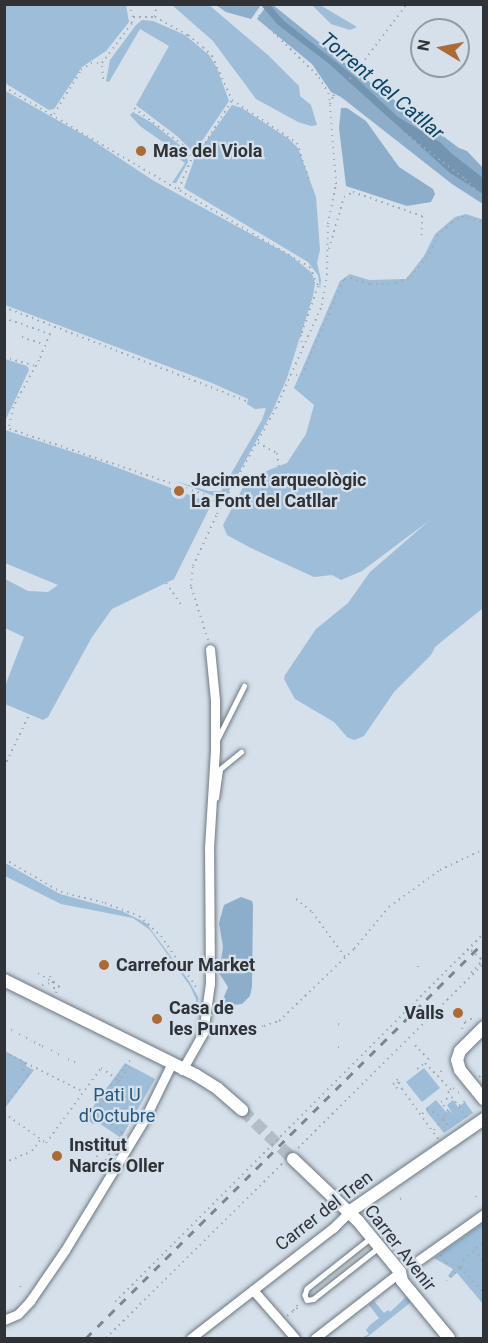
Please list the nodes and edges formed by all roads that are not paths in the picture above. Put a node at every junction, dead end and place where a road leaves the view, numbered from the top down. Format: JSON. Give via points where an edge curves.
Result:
{"nodes":[{"id":1,"x":210,"y":649,"type":"road end"},
{"id":2,"x":244,"y":686,"type":"dead end"},
{"id":3,"x":215,"y":749,"type":"junction"},
{"id":4,"x":241,"y":752,"type":"dead end"},
{"id":5,"x":210,"y":817,"type":"junction"},
{"id":6,"x":4,"y":980,"type":"edge"},
{"id":7,"x":483,"y":1027,"type":"edge"},
{"id":8,"x":177,"y":1067,"type":"junction"},
{"id":9,"x":483,"y":1100,"type":"edge"},
{"id":10,"x":242,"y":1110,"type":"tunnel mouth"},
{"id":11,"x":483,"y":1119,"type":"edge"},
{"id":12,"x":293,"y":1155,"type":"tunnel mouth"},
{"id":13,"x":349,"y":1212,"type":"junction"},
{"id":14,"x":483,"y":1214,"type":"edge"},
{"id":15,"x":375,"y":1242,"type":"junction"},
{"id":16,"x":418,"y":1260,"type":"dead end"},
{"id":17,"x":400,"y":1272,"type":"junction"},
{"id":18,"x":253,"y":1290,"type":"junction"},
{"id":19,"x":4,"y":1320,"type":"edge"},
{"id":20,"x":445,"y":1337,"type":"edge"},
{"id":21,"x":191,"y":1338,"type":"edge"},
{"id":22,"x":295,"y":1338,"type":"edge"},
{"id":23,"x":315,"y":1338,"type":"edge"}],
"edges":[{"from":1,"to":3,"type":"street"},
{"from":2,"to":3,"type":"lane","via":[[225,719]]},
{"from":3,"to":5,"type":"street"},
{"from":4,"to":5,"type":"lane","via":[[220,769],[216,804]]},
{"from":5,"to":8,"type":"street","via":[[210,982],[203,1033]]},
{"from":6,"to":8,"type":"street"},
{"from":7,"to":9,"type":"street","via":[[460,1050],[457,1060]]},
{"from":8,"to":10,"type":"street","via":[[218,1089]]},
{"from":8,"to":19,"type":"street","via":[[65,1250],[30,1301],[18,1314]]},
{"from":11,"to":13,"type":"street","name":"Carrer del Tren"},
{"from":12,"to":13,"type":"street","name":"Carrer Avenir"},
{"from":13,"to":15,"type":"street","name":"Carrer Avenir"},
{"from":13,"to":18,"type":"street","name":"Carrer del Tren"},
{"from":14,"to":16,"type":"street"},
{"from":15,"to":15,"type":"lane","via":[[307,1289],[307,1300],[313,1299]]},
{"from":15,"to":17,"type":"street","name":"Carrer Avenir"},
{"from":17,"to":20,"type":"street","name":"Carrer Avenir","via":[[402,1281]]},
{"from":17,"to":23,"type":"street"},
{"from":18,"to":21,"type":"street","name":"Carrer del Tren"},
{"from":18,"to":22,"type":"street"}]}
